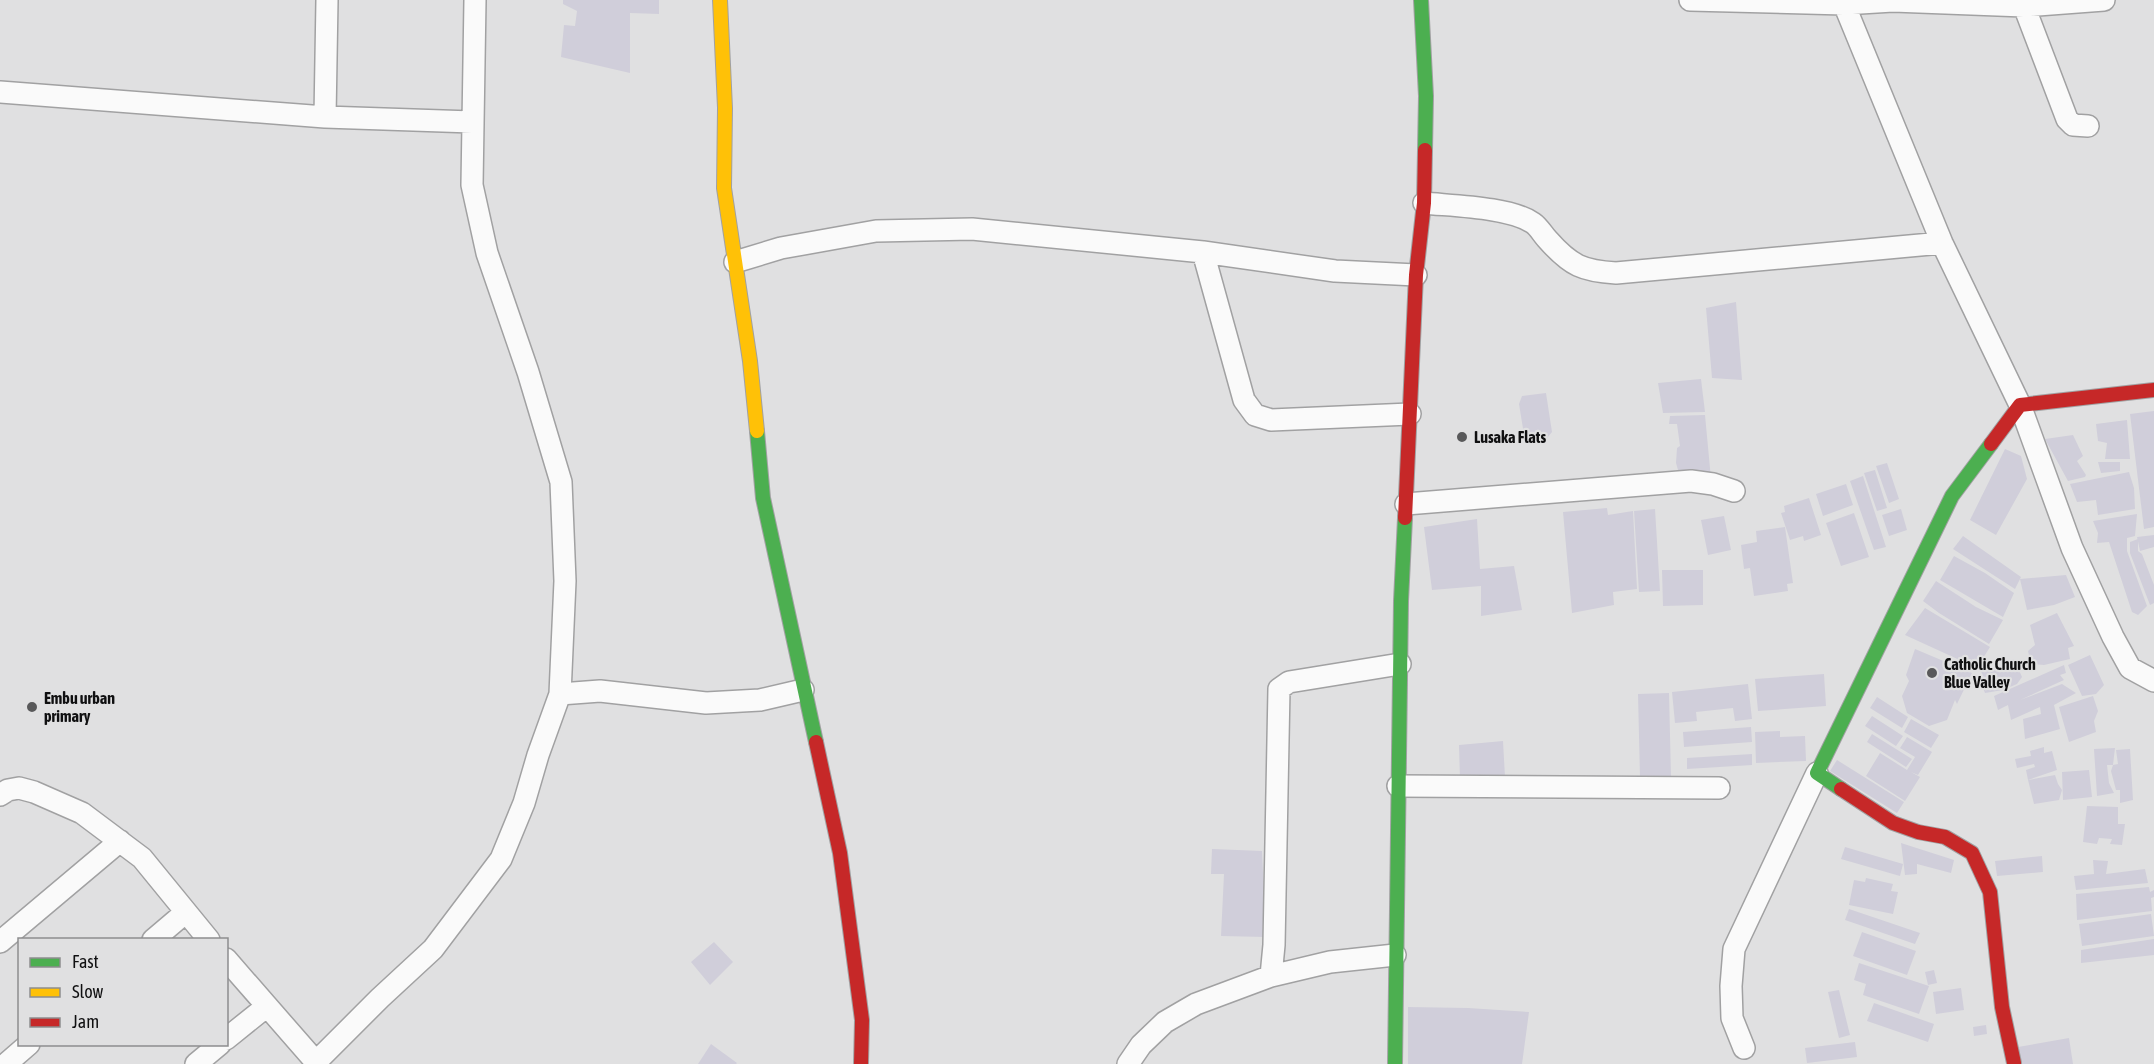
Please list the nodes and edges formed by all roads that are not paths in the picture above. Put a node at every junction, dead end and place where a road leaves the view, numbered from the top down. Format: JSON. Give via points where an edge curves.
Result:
{"nodes":[{"id":1,"x":327,"y":0,"type":"edge"},
{"id":2,"x":475,"y":0,"type":"edge"},
{"id":3,"x":720,"y":0,"type":"edge"},
{"id":4,"x":1420,"y":0,"type":"edge"},
{"id":5,"x":1690,"y":0,"type":"edge"},
{"id":6,"x":2104,"y":0,"type":"edge"},
{"id":7,"x":1844,"y":4,"type":"junction"},
{"id":8,"x":2024,"y":6,"type":"junction"},
{"id":9,"x":0,"y":92,"type":"edge"},
{"id":10,"x":325,"y":117,"type":"junction"},
{"id":11,"x":472,"y":122,"type":"junction"},
{"id":12,"x":2088,"y":126,"type":"dead end"},
{"id":13,"x":1424,"y":203,"type":"junction"},
{"id":14,"x":1942,"y":243,"type":"junction"},
{"id":15,"x":1203,"y":252,"type":"junction"},
{"id":16,"x":735,"y":262,"type":"junction"},
{"id":17,"x":1416,"y":276,"type":"junction"},
{"id":18,"x":2154,"y":390,"type":"edge"},
{"id":19,"x":2020,"y":405,"type":"junction"},
{"id":20,"x":1410,"y":414,"type":"junction"},
{"id":21,"x":1734,"y":491,"type":"dead end"},
{"id":22,"x":1406,"y":504,"type":"junction"},
{"id":23,"x":1400,"y":664,"type":"junction"},
{"id":24,"x":2154,"y":681,"type":"edge"},
{"id":25,"x":803,"y":690,"type":"junction"},
{"id":26,"x":560,"y":694,"type":"junction"},
{"id":27,"x":1817,"y":773,"type":"junction"},
{"id":28,"x":1398,"y":786,"type":"junction"},
{"id":29,"x":1719,"y":788,"type":"dead end"},
{"id":30,"x":0,"y":795,"type":"edge"},
{"id":31,"x":120,"y":841,"type":"junction"},
{"id":32,"x":186,"y":912,"type":"junction"},
{"id":33,"x":154,"y":938,"type":"edge"},
{"id":34,"x":208,"y":938,"type":"edge"},
{"id":35,"x":0,"y":942,"type":"edge"},
{"id":36,"x":1395,"y":955,"type":"junction"},
{"id":37,"x":228,"y":961,"type":"edge"},
{"id":38,"x":1271,"y":976,"type":"junction"},
{"id":39,"x":267,"y":1006,"type":"junction"},
{"id":40,"x":228,"y":1037,"type":"edge"},
{"id":41,"x":27,"y":1046,"type":"edge"},
{"id":42,"x":218,"y":1046,"type":"edge"},
{"id":43,"x":1744,"y":1048,"type":"dead end"},
{"id":44,"x":314,"y":1063,"type":"edge"},
{"id":45,"x":2014,"y":1063,"type":"edge"},
{"id":46,"x":6,"y":1064,"type":"edge"},
{"id":47,"x":196,"y":1064,"type":"edge"},
{"id":48,"x":861,"y":1064,"type":"edge"},
{"id":49,"x":1128,"y":1064,"type":"edge"},
{"id":50,"x":1395,"y":1064,"type":"edge"}],
"edges":[{"from":1,"to":10,"type":"street"},
{"from":2,"to":11,"type":"street"},
{"from":3,"to":16,"type":"street","via":[[724,188]]},
{"from":4,"to":13,"type":"street","via":[[1426,96]]},
{"from":5,"to":7,"type":"street"},
{"from":6,"to":8,"type":"street"},
{"from":7,"to":8,"type":"street","via":[[1893,1]]},
{"from":7,"to":14,"type":"street"},
{"from":8,"to":12,"type":"street","via":[[2067,119],[2073,125]]},
{"from":9,"to":10,"type":"street"},
{"from":10,"to":11,"type":"street"},
{"from":11,"to":26,"type":"street","via":[[472,185],[487,253],[561,482],[565,581]]},
{"from":13,"to":14,"type":"street","via":[[1514,214],[1534,224],[1575,265],[1591,272],[1616,273]]},
{"from":13,"to":17,"type":"street"},
{"from":14,"to":19,"type":"street"},
{"from":15,"to":16,"type":"street","via":[[972,229],[876,231],[781,248]]},
{"from":15,"to":17,"type":"street","via":[[1335,271]]},
{"from":15,"to":20,"type":"street","via":[[1244,400],[1255,415],[1271,420]]},
{"from":16,"to":25,"type":"street","via":[[750,361],[763,498]]},
{"from":17,"to":20,"type":"street"},
{"from":18,"to":19,"type":"street"},
{"from":19,"to":24,"type":"street","via":[[2072,548],[2113,637],[2130,668]]},
{"from":19,"to":27,"type":"street","via":[[1952,496]]},
{"from":20,"to":22,"type":"street"},
{"from":21,"to":22,"type":"street","via":[[1691,481]]},
{"from":22,"to":23,"type":"street"},
{"from":23,"to":28,"type":"street"},
{"from":23,"to":38,"type":"street","via":[[1289,682],[1279,689]]},
{"from":25,"to":26,"type":"street","via":[[760,700],[706,703],[600,691]]},
{"from":25,"to":48,"type":"street","via":[[840,854],[862,1020]]},
{"from":26,"to":44,"type":"street","via":[[501,859],[433,949]]},
{"from":27,"to":43,"type":"street","via":[[1734,950],[1732,1018]]},
{"from":27,"to":45,"type":"street","via":[[1893,823],[1945,837],[1972,853],[1990,892],[2002,1007]]},
{"from":28,"to":29,"type":"street"},
{"from":28,"to":36,"type":"street"},
{"from":30,"to":31,"type":"street","via":[[20,788],[34,792],[82,813]]},
{"from":31,"to":32,"type":"street","via":[[142,858]]},
{"from":31,"to":35,"type":"street"},
{"from":32,"to":33,"type":"street"},
{"from":32,"to":34,"type":"street"},
{"from":36,"to":38,"type":"street","via":[[1330,962]]},
{"from":36,"to":50,"type":"street"},
{"from":37,"to":39,"type":"street"},
{"from":38,"to":49,"type":"street","via":[[1196,1004],[1165,1022]]},
{"from":39,"to":40,"type":"street"},
{"from":39,"to":44,"type":"street"},
{"from":41,"to":46,"type":"street"},
{"from":42,"to":47,"type":"street"}]}
